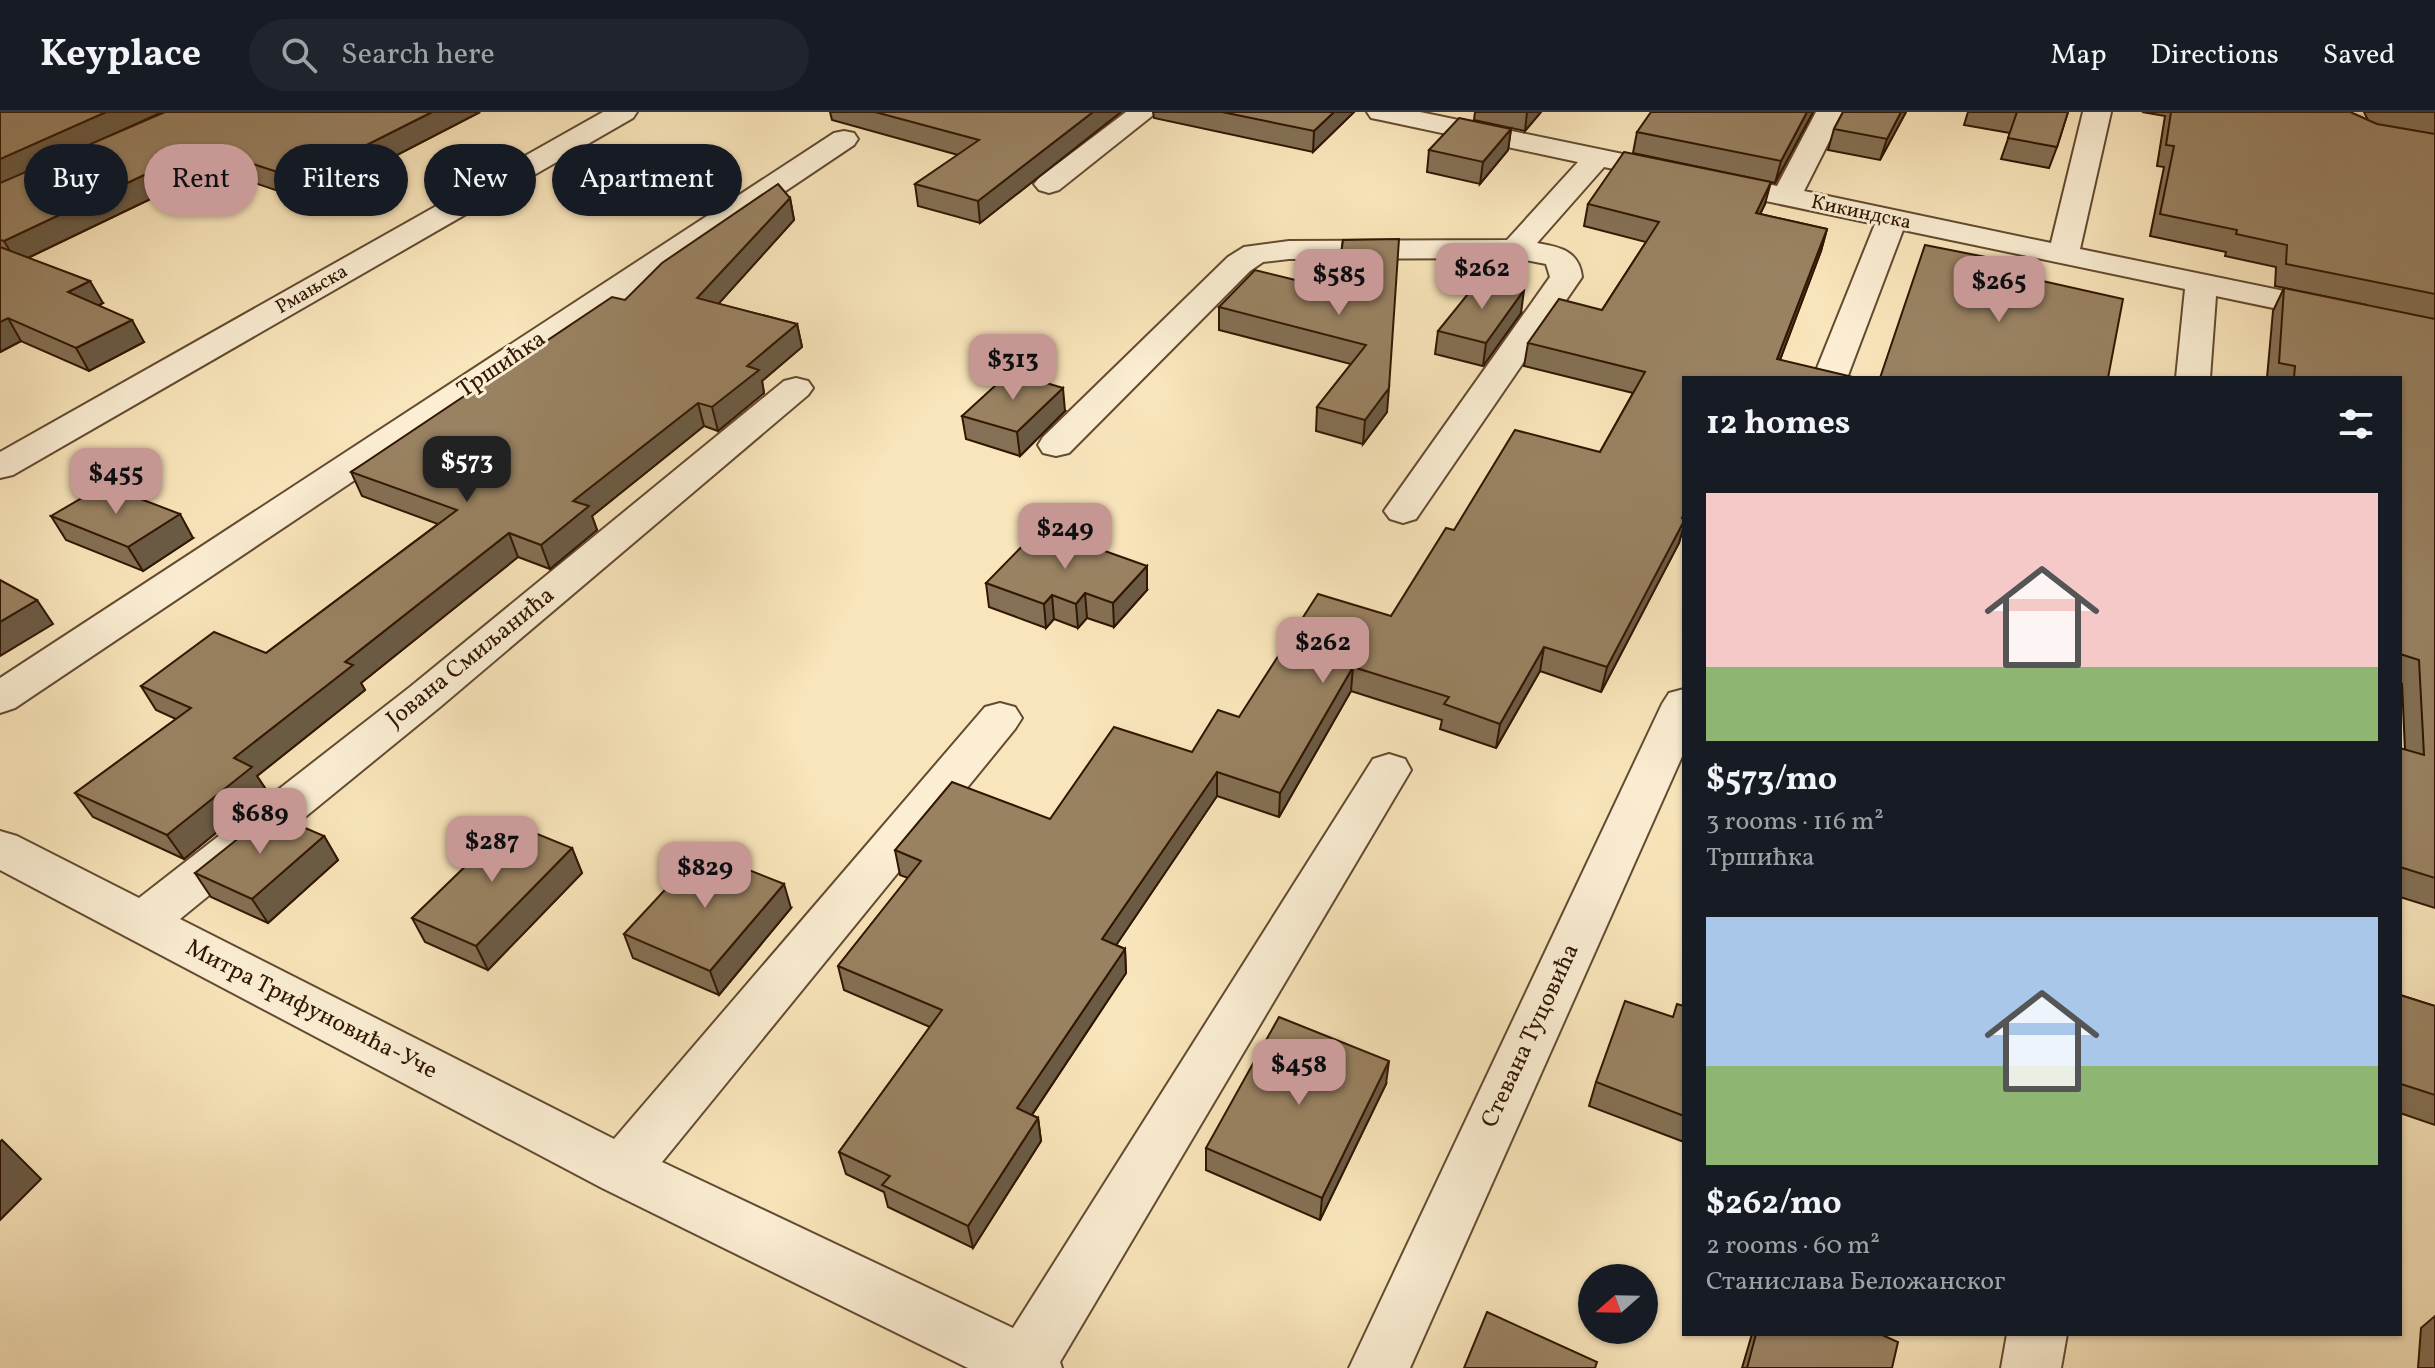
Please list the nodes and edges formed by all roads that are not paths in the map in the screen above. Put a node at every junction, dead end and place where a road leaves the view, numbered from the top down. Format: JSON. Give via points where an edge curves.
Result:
{"nodes":[{"id":1,"x":623,"y":112,"type":"edge"},
{"id":2,"x":1143,"y":112,"type":"edge"},
{"id":3,"x":1381,"y":112,"type":"edge"},
{"id":4,"x":1830,"y":112,"type":"edge"},
{"id":5,"x":2097,"y":112,"type":"edge"},
{"id":6,"x":844,"y":139,"type":"dead end"},
{"id":7,"x":1598,"y":157,"type":"junction"},
{"id":8,"x":1049,"y":184,"type":"dead end"},
{"id":9,"x":1786,"y":197,"type":"junction"},
{"id":10,"x":1892,"y":220,"type":"junction"},
{"id":11,"x":1515,"y":249,"type":"junction"},
{"id":12,"x":2063,"y":255,"type":"junction"},
{"id":13,"x":2201,"y":285,"type":"junction"},
{"id":14,"x":2435,"y":332,"type":"edge"},
{"id":15,"x":1831,"y":376,"type":"edge"},
{"id":16,"x":2193,"y":376,"type":"edge"},
{"id":17,"x":796,"y":388,"type":"dead end"},
{"id":18,"x":1056,"y":445,"type":"dead end"},
{"id":19,"x":0,"y":467,"type":"edge"},
{"id":20,"x":1403,"y":511,"type":"dead end"},
{"id":21,"x":0,"y":698,"type":"edge"},
{"id":22,"x":1682,"y":708,"type":"edge"},
{"id":23,"x":1000,"y":718,"type":"dead end"},
{"id":24,"x":1389,"y":770,"type":"dead end"},
{"id":25,"x":0,"y":849,"type":"edge"},
{"id":26,"x":142,"y":923,"type":"junction"},
{"id":27,"x":622,"y":1170,"type":"junction"},
{"id":28,"x":2037,"y":1336,"type":"edge"},
{"id":29,"x":1029,"y":1366,"type":"edge"},
{"id":30,"x":1379,"y":1368,"type":"edge"},
{"id":31,"x":2031,"y":1368,"type":"edge"}],
"edges":[{"from":1,"to":19,"type":"street","name":"Рмањска"},
{"from":2,"to":8,"type":"street"},
{"from":3,"to":7,"type":"street","name":"Кикиндска"},
{"from":4,"to":9,"type":"street"},
{"from":5,"to":12,"type":"street"},
{"from":6,"to":21,"type":"street","name":"Тршићка"},
{"from":7,"to":9,"type":"street","name":"Кикиндска"},
{"from":7,"to":11,"type":"street"},
{"from":9,"to":10,"type":"street","name":"Кикиндска"},
{"from":10,"to":12,"type":"street","name":"Кикиндска"},
{"from":10,"to":15,"type":"street"},
{"from":11,"to":18,"type":"street","via":[[1255,254]]},
{"from":11,"to":20,"type":"street","via":[[1556,256],[1566,277]]},
{"from":12,"to":13,"type":"street","name":"Кикиндска"},
{"from":13,"to":14,"type":"street","name":"Кикиндска"},
{"from":13,"to":16,"type":"street"},
{"from":17,"to":26,"type":"street","name":"Јована Смиљанића","via":[[425,697]]},
{"from":22,"to":30,"type":"street","name":"Стевана Туцовића"},
{"from":23,"to":27,"type":"street"},
{"from":24,"to":29,"type":"street"},
{"from":25,"to":26,"type":"street","name":"Митра Трифуновића-Уче"},
{"from":26,"to":27,"type":"street","name":"Митра Трифуновића-Уче"},
{"from":27,"to":29,"type":"street","name":"Митра Трифуновића-Уче"},
{"from":28,"to":31,"type":"street"}]}
